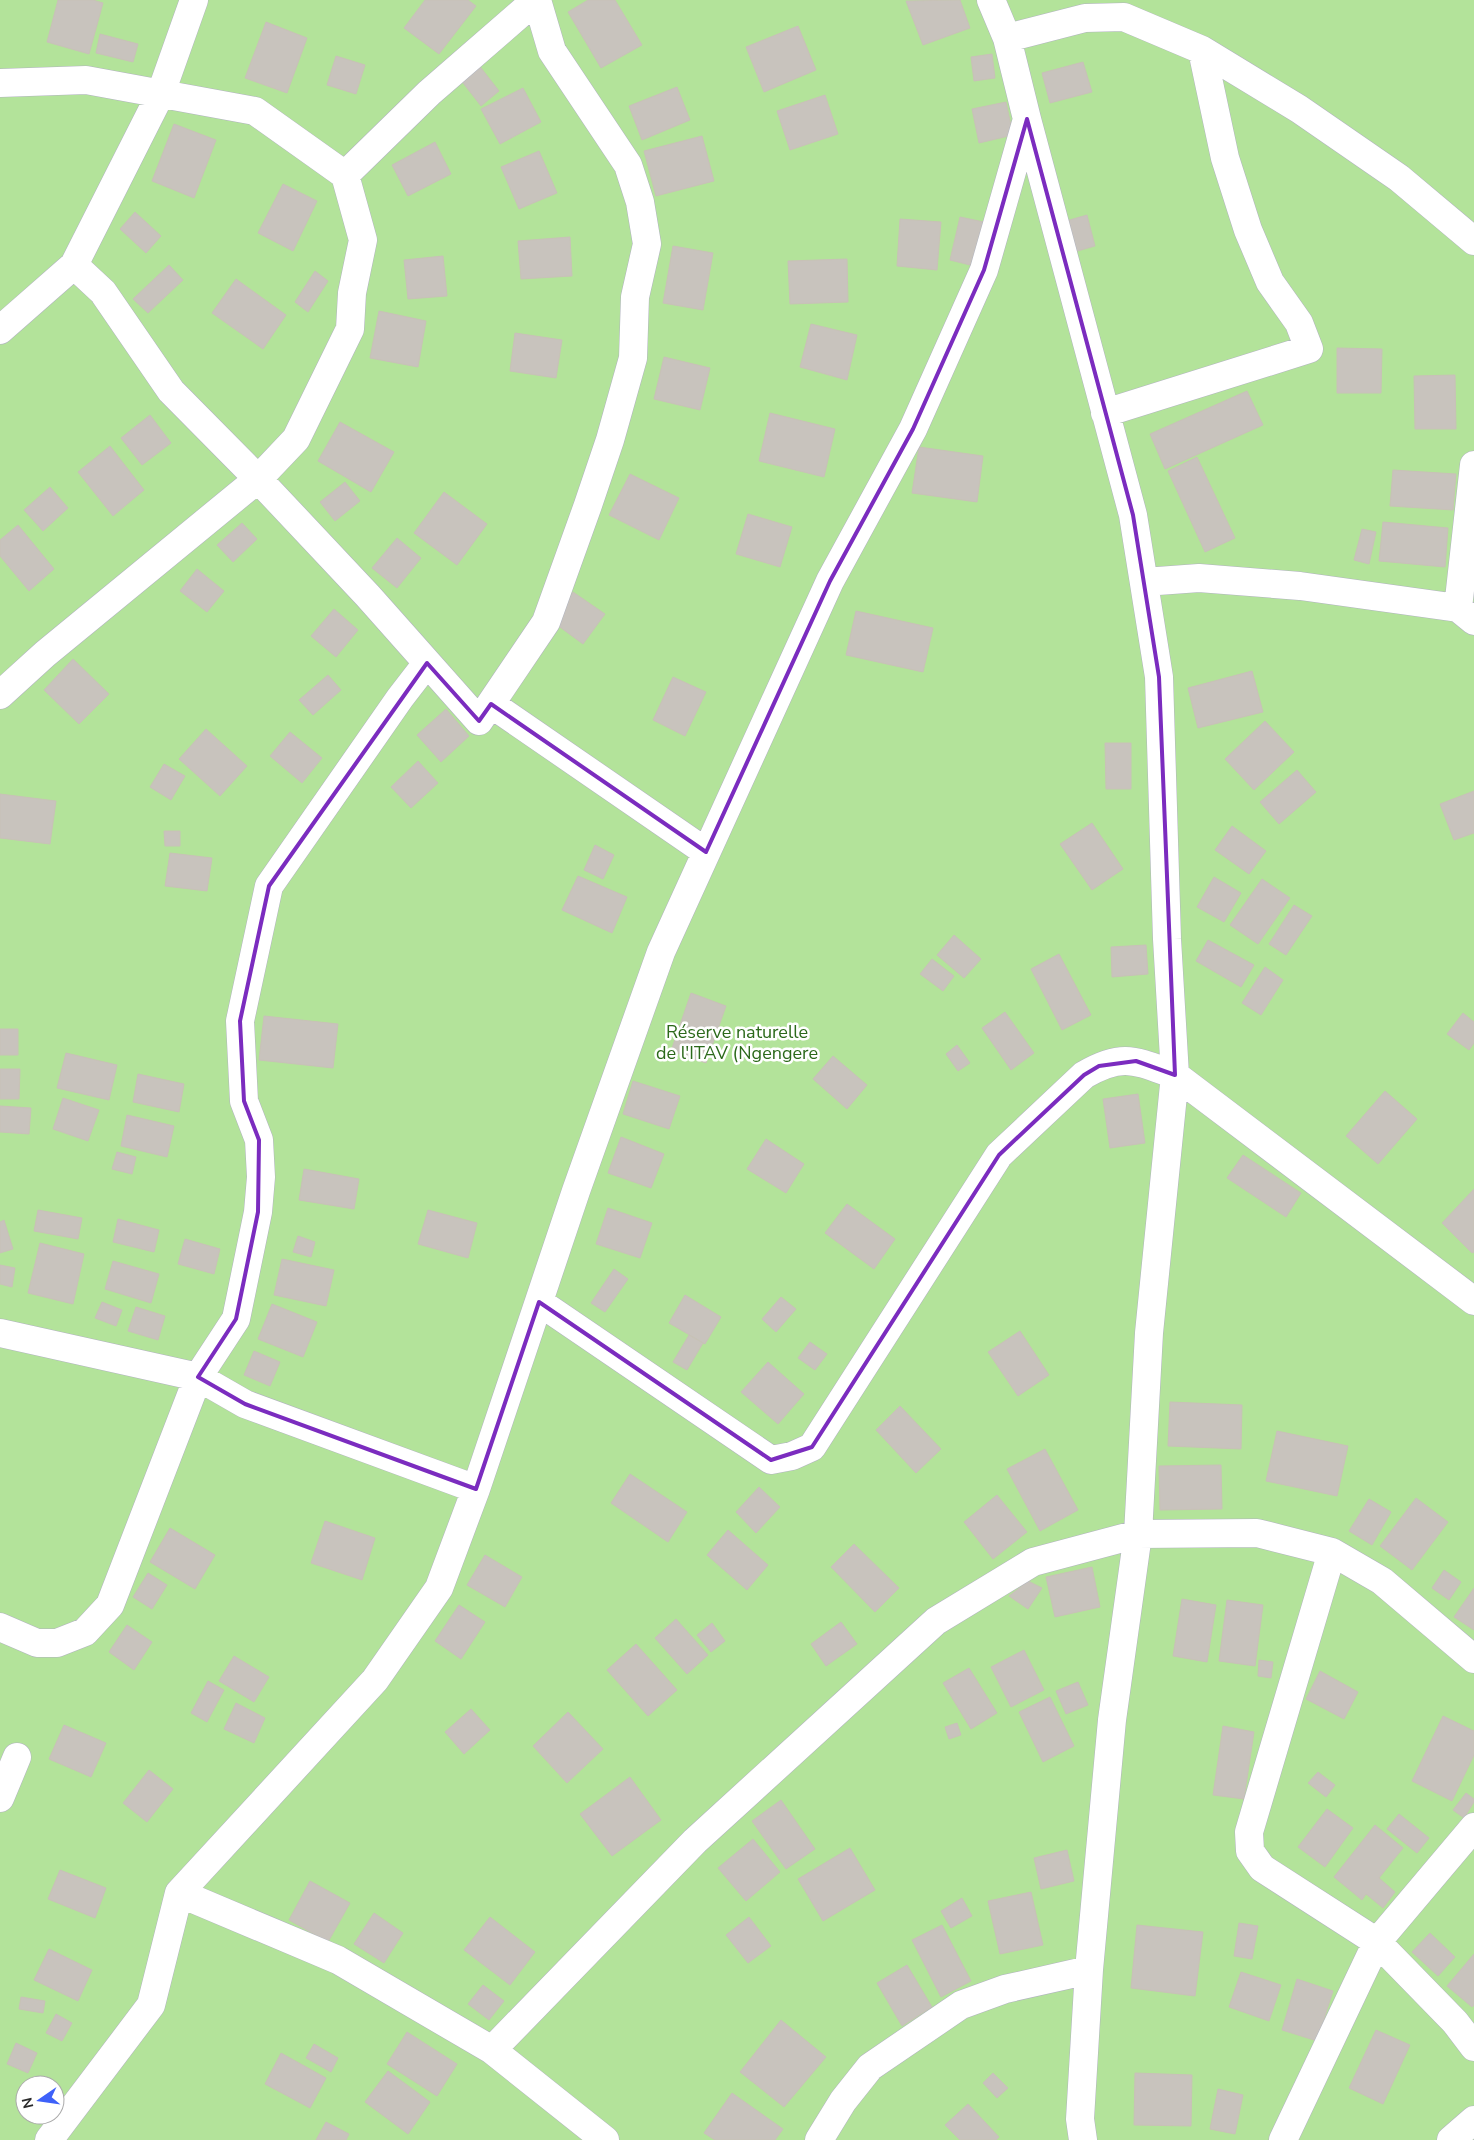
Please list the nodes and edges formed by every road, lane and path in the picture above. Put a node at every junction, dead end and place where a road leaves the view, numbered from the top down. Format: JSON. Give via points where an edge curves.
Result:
{"nodes":[{"id":1,"x":194,"y":0,"type":"edge"},
{"id":2,"x":536,"y":0,"type":"edge"},
{"id":3,"x":991,"y":0,"type":"edge"},
{"id":4,"x":1008,"y":38,"type":"junction"},
{"id":5,"x":1202,"y":50,"type":"junction"},
{"id":6,"x":0,"y":83,"type":"edge"},
{"id":7,"x":161,"y":93,"type":"junction"},
{"id":8,"x":1027,"y":119,"type":"junction"},
{"id":9,"x":345,"y":175,"type":"junction"},
{"id":10,"x":1474,"y":241,"type":"edge"},
{"id":11,"x":74,"y":265,"type":"junction"},
{"id":12,"x":0,"y":330,"type":"edge"},
{"id":13,"x":1106,"y":413,"type":"junction"},
{"id":14,"x":1474,"y":465,"type":"edge"},
{"id":15,"x":258,"y":478,"type":"junction"},
{"id":16,"x":1144,"y":582,"type":"junction"},
{"id":17,"x":1466,"y":614,"type":"edge"},
{"id":18,"x":428,"y":663,"type":"junction"},
{"id":19,"x":0,"y":695,"type":"edge"},
{"id":20,"x":491,"y":704,"type":"junction"},
{"id":21,"x":706,"y":852,"type":"junction"},
{"id":22,"x":1175,"y":1075,"type":"junction"},
{"id":23,"x":1474,"y":1301,"type":"edge"},
{"id":24,"x":539,"y":1302,"type":"junction"},
{"id":25,"x":0,"y":1333,"type":"edge"},
{"id":26,"x":198,"y":1377,"type":"junction"},
{"id":27,"x":476,"y":1489,"type":"junction"},
{"id":28,"x":1138,"y":1534,"type":"junction"},
{"id":29,"x":1332,"y":1552,"type":"junction"},
{"id":30,"x":0,"y":1627,"type":"edge"},
{"id":31,"x":1474,"y":1659,"type":"edge"},
{"id":32,"x":17,"y":1757,"type":"dead end"},
{"id":33,"x":0,"y":1798,"type":"edge"},
{"id":34,"x":1474,"y":1827,"type":"edge"},
{"id":35,"x":179,"y":1893,"type":"junction"},
{"id":36,"x":1377,"y":1942,"type":"junction"},
{"id":37,"x":1089,"y":1970,"type":"junction"},
{"id":38,"x":1474,"y":2047,"type":"edge"},
{"id":39,"x":492,"y":2050,"type":"junction"},
{"id":40,"x":1474,"y":2120,"type":"edge"},
{"id":41,"x":49,"y":2140,"type":"edge"},
{"id":42,"x":605,"y":2140,"type":"edge"},
{"id":43,"x":819,"y":2140,"type":"edge"},
{"id":44,"x":1083,"y":2140,"type":"edge"},
{"id":45,"x":1283,"y":2140,"type":"edge"},
{"id":46,"x":1451,"y":2140,"type":"edge"}],
"edges":[{"from":1,"to":7,"type":"street"},
{"from":2,"to":9,"type":"street","via":[[429,93]]},
{"from":2,"to":20,"type":"street","via":[[552,51],[628,165],[640,202],[647,244],[635,297],[633,358],[600,468],[546,622]]},
{"from":3,"to":4,"type":"street"},
{"from":4,"to":5,"type":"street","via":[[1085,18],[1124,17]]},
{"from":4,"to":8,"type":"street"},
{"from":5,"to":10,"type":"street","via":[[1299,108],[1392,173]]},
{"from":5,"to":13,"type":"street","via":[[1225,158],[1248,230],[1270,282],[1299,323],[1309,349]]},
{"from":6,"to":7,"type":"street","via":[[86,80]]},
{"from":7,"to":9,"type":"street","via":[[255,111]]},
{"from":7,"to":11,"type":"street"},
{"from":8,"to":13,"type":"street"},
{"from":8,"to":21,"type":"street","via":[[984,270],[913,429],[830,581]]},
{"from":9,"to":15,"type":"street","via":[[363,240],[352,293],[350,329],[296,439]]},
{"from":11,"to":12,"type":"street"},
{"from":11,"to":15,"type":"street","via":[[103,292],[171,391]]},
{"from":13,"to":16,"type":"street","via":[[1133,515]]},
{"from":14,"to":17,"type":"street"},
{"from":15,"to":18,"type":"street"},
{"from":15,"to":19,"type":"street","via":[[44,654]]},
{"from":16,"to":17,"type":"street","via":[[1198,578],[1300,586]]},
{"from":16,"to":22,"type":"street","via":[[1159,677],[1167,939]]},
{"from":18,"to":20,"type":"street","via":[[479,721]]},
{"from":18,"to":26,"type":"street","via":[[269,886],[240,1021],[244,1101],[259,1140],[258,1212],[236,1319]]},
{"from":20,"to":21,"type":"street"},
{"from":21,"to":24,"type":"street","via":[[661,952]]},
{"from":22,"to":23,"type":"street"},
{"from":22,"to":24,"type":"street","via":[[1136,1061],[1118,1060],[1099,1066],[1084,1075],[998,1155],[812,1447],[792,1456],[771,1460]]},
{"from":22,"to":28,"type":"street","via":[[1149,1333]]},
{"from":24,"to":27,"type":"street"},
{"from":25,"to":26,"type":"street"},
{"from":26,"to":27,"type":"street","via":[[245,1404]]},
{"from":26,"to":30,"type":"street","via":[[110,1605],[84,1632],[57,1643],[37,1643]]},
{"from":27,"to":35,"type":"street","via":[[439,1588],[374,1680]]},
{"from":28,"to":29,"type":"street","via":[[1257,1533]]},
{"from":28,"to":37,"type":"street","via":[[1112,1720]]},
{"from":28,"to":39,"type":"street","via":[[1033,1562],[936,1621],[695,1841]]},
{"from":29,"to":31,"type":"street","via":[[1382,1581]]},
{"from":29,"to":36,"type":"street","via":[[1249,1832],[1250,1852],[1262,1868]]},
{"from":32,"to":33,"type":"street"},
{"from":34,"to":36,"type":"street"},
{"from":35,"to":39,"type":"street","via":[[338,1960]]},
{"from":35,"to":41,"type":"street","via":[[151,2005]]},
{"from":36,"to":38,"type":"street","via":[[1455,2022]]},
{"from":36,"to":45,"type":"street"},
{"from":37,"to":43,"type":"street","via":[[1005,1989],[961,2005],[870,2067],[843,2101]]},
{"from":37,"to":44,"type":"street","via":[[1080,2120]]},
{"from":39,"to":42,"type":"street"},
{"from":40,"to":46,"type":"street"}]}
